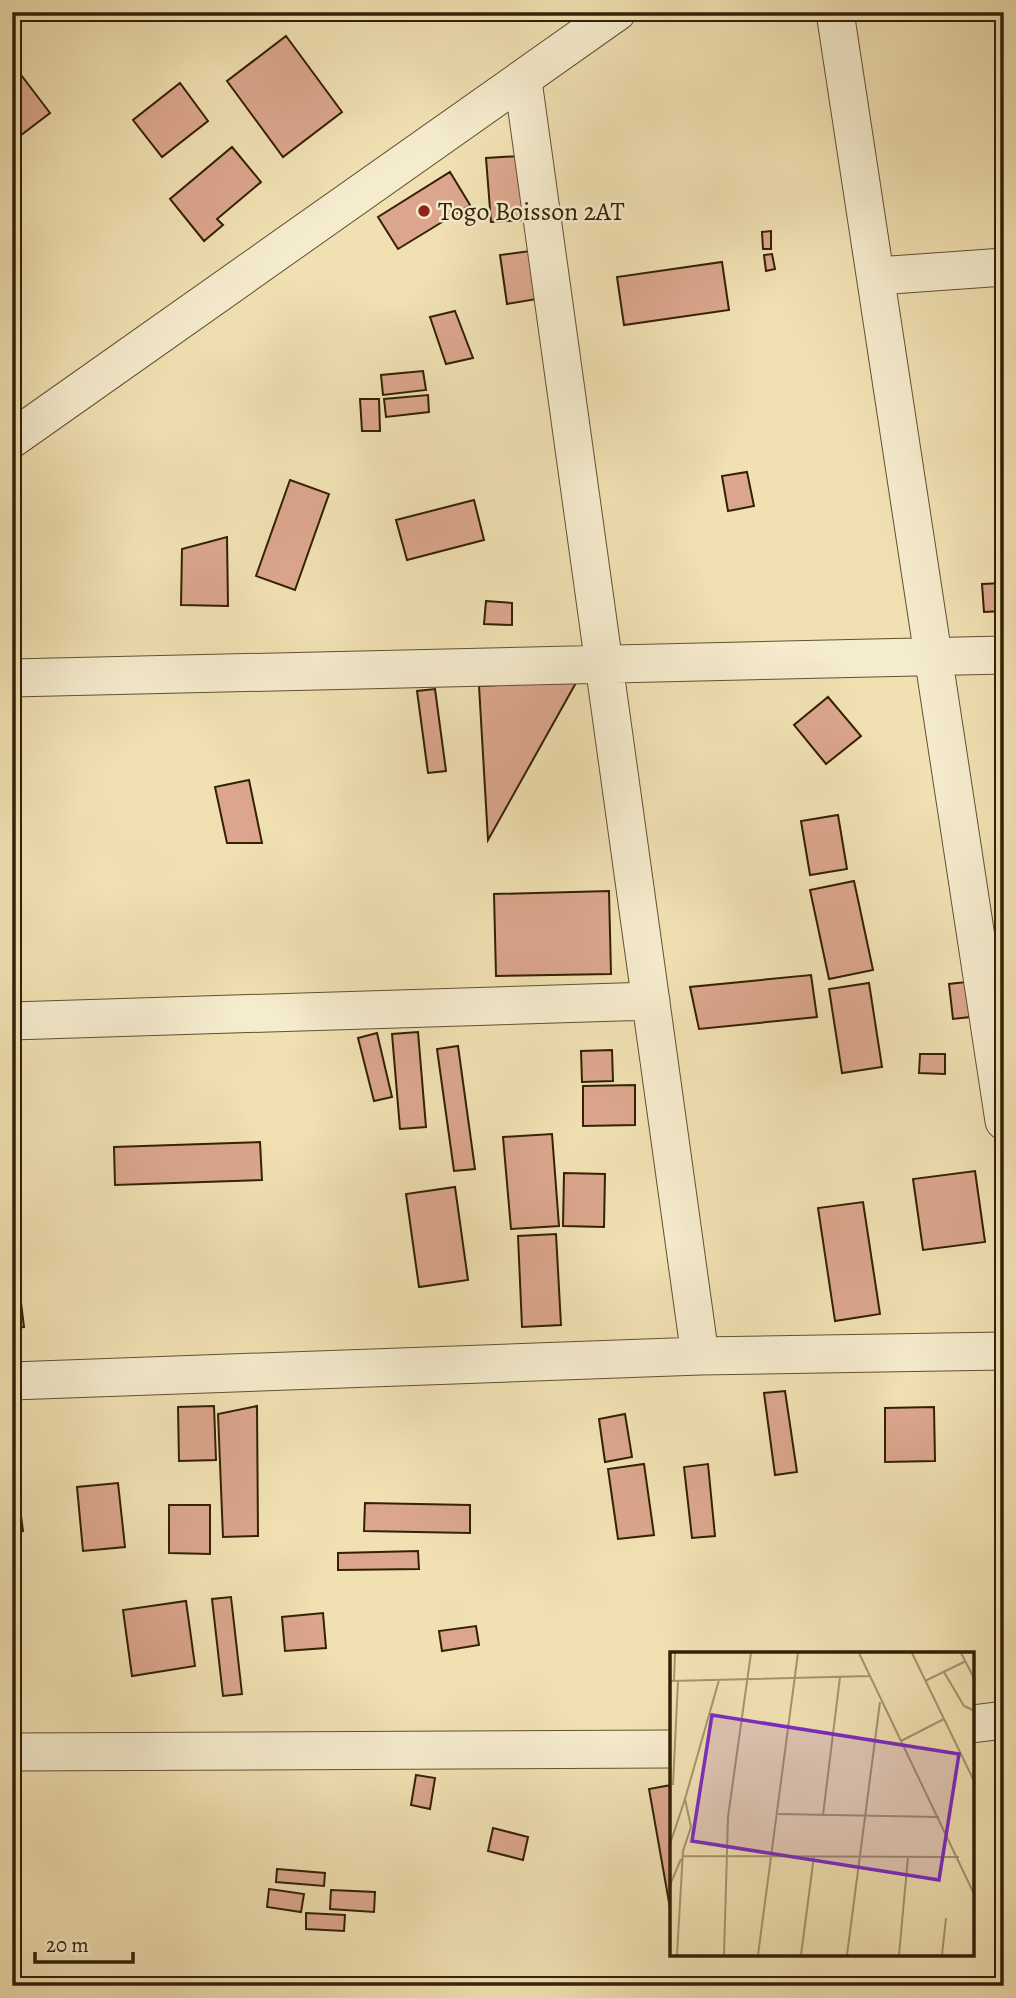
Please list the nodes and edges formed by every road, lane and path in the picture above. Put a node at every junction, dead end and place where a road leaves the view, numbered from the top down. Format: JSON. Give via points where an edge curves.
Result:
{"nodes":[{"id":1,"x":617,"y":12,"type":"edge"},
{"id":2,"x":835,"y":12,"type":"edge"},
{"id":3,"x":523,"y":81,"type":"junction"},
{"id":4,"x":1004,"y":267,"type":"edge"},
{"id":5,"x":877,"y":276,"type":"junction"},
{"id":6,"x":12,"y":439,"type":"edge"},
{"id":7,"x":1004,"y":655,"type":"edge"},
{"id":8,"x":934,"y":657,"type":"junction"},
{"id":9,"x":603,"y":665,"type":"junction"},
{"id":10,"x":12,"y":678,"type":"edge"},
{"id":11,"x":651,"y":1001,"type":"junction"},
{"id":12,"x":995,"y":1014,"type":"edge"},
{"id":13,"x":12,"y":1021,"type":"edge"},
{"id":14,"x":1004,"y":1121,"type":"edge"},
{"id":15,"x":1004,"y":1351,"type":"edge"},
{"id":16,"x":700,"y":1356,"type":"junction"},
{"id":17,"x":12,"y":1381,"type":"edge"},
{"id":18,"x":1004,"y":1720,"type":"edge"},
{"id":19,"x":974,"y":1724,"type":"edge"},
{"id":20,"x":670,"y":1749,"type":"edge"},
{"id":21,"x":12,"y":1752,"type":"edge"}],
"edges":[{"from":1,"to":3,"type":"street"},
{"from":2,"to":5,"type":"street"},
{"from":3,"to":6,"type":"street"},
{"from":3,"to":9,"type":"street"},
{"from":4,"to":5,"type":"street"},
{"from":5,"to":8,"type":"street"},
{"from":7,"to":8,"type":"street"},
{"from":8,"to":9,"type":"street"},
{"from":8,"to":12,"type":"street"},
{"from":9,"to":10,"type":"street"},
{"from":9,"to":11,"type":"street"},
{"from":11,"to":13,"type":"street"},
{"from":11,"to":16,"type":"street"},
{"from":12,"to":14,"type":"street"},
{"from":15,"to":16,"type":"street"},
{"from":16,"to":17,"type":"street"},
{"from":18,"to":19,"type":"street"},
{"from":20,"to":21,"type":"street"}]}
